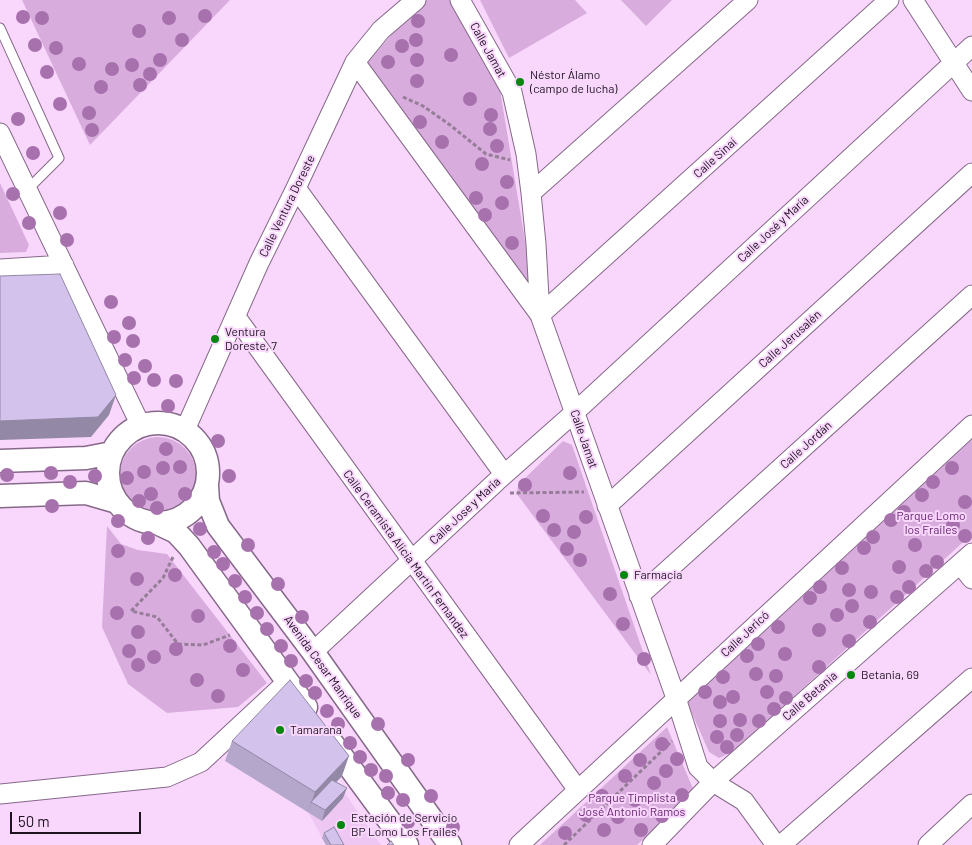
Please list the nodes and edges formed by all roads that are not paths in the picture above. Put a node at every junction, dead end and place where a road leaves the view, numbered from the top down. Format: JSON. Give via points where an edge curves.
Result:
{"nodes":[{"id":1,"x":416,"y":0,"type":"edge"},
{"id":2,"x":748,"y":0,"type":"edge"},
{"id":3,"x":889,"y":0,"type":"edge"},
{"id":4,"x":913,"y":0,"type":"edge"},
{"id":5,"x":462,"y":1,"type":"edge"},
{"id":6,"x":0,"y":28,"type":"edge"},
{"id":7,"x":972,"y":46,"type":"edge"},
{"id":8,"x":355,"y":62,"type":"junction"},
{"id":9,"x":954,"y":63,"type":"junction"},
{"id":10,"x":972,"y":91,"type":"edge"},
{"id":11,"x":0,"y":133,"type":"edge"},
{"id":12,"x":972,"y":173,"type":"edge"},
{"id":13,"x":296,"y":188,"type":"junction"},
{"id":14,"x":27,"y":190,"type":"junction"},
{"id":15,"x":531,"y":193,"type":"junction"},
{"id":16,"x":64,"y":265,"type":"junction"},
{"id":17,"x":0,"y":269,"type":"edge"},
{"id":18,"x":972,"y":295,"type":"edge"},
{"id":19,"x":540,"y":316,"type":"junction"},
{"id":20,"x":236,"y":317,"type":"junction"},
{"id":21,"x":575,"y":412,"type":"junction"},
{"id":22,"x":972,"y":424,"type":"edge"},
{"id":23,"x":141,"y":426,"type":"junction"},
{"id":24,"x":184,"y":430,"type":"junction"},
{"id":25,"x":112,"y":453,"type":"junction"},
{"id":26,"x":0,"y":461,"type":"edge"},
{"id":27,"x":501,"y":477,"type":"junction"},
{"id":28,"x":207,"y":486,"type":"junction"},
{"id":29,"x":0,"y":496,"type":"edge"},
{"id":30,"x":605,"y":499,"type":"junction"},
{"id":31,"x":117,"y":502,"type":"junction"},
{"id":32,"x":160,"y":524,"type":"junction"},
{"id":33,"x":966,"y":558,"type":"edge"},
{"id":34,"x":411,"y":561,"type":"junction"},
{"id":35,"x":972,"y":579,"type":"edge"},
{"id":36,"x":639,"y":596,"type":"junction"},
{"id":37,"x":313,"y":652,"type":"junction"},
{"id":38,"x":972,"y":678,"type":"edge"},
{"id":39,"x":287,"y":682,"type":"junction"},
{"id":40,"x":676,"y":698,"type":"junction"},
{"id":41,"x":713,"y":782,"type":"junction"},
{"id":42,"x":578,"y":790,"type":"junction"},
{"id":43,"x":0,"y":794,"type":"edge"},
{"id":44,"x":972,"y":804,"type":"edge"},
{"id":45,"x":407,"y":845,"type":"edge"},
{"id":46,"x":450,"y":845,"type":"edge"},
{"id":47,"x":520,"y":845,"type":"edge"},
{"id":48,"x":652,"y":845,"type":"edge"},
{"id":49,"x":776,"y":845,"type":"edge"},
{"id":50,"x":781,"y":845,"type":"edge"},
{"id":51,"x":928,"y":845,"type":"edge"}],
"edges":[{"from":1,"to":8,"type":"street","name":"Calle Ventura Doreste","via":[[381,30]]},
{"from":2,"to":15,"type":"street"},
{"from":3,"to":19,"type":"street","name":"Calle Sinaí"},
{"from":4,"to":9,"type":"street"},
{"from":5,"to":15,"type":"street","name":"Calle Jamat","via":[[512,92]]},
{"from":6,"to":14,"type":"lane","via":[[59,158]]},
{"from":7,"to":9,"type":"street","name":"Calle José y María"},
{"from":8,"to":13,"type":"street","name":"Calle Ventura Doreste"},
{"from":8,"to":19,"type":"street"},
{"from":9,"to":10,"type":"street"},
{"from":9,"to":21,"type":"street","name":"Calle José y María"},
{"from":11,"to":14,"type":"street"},
{"from":12,"to":30,"type":"street","name":"Calle Jerusalén"},
{"from":13,"to":20,"type":"street","name":"Calle Ventura Doreste"},
{"from":13,"to":27,"type":"street"},
{"from":14,"to":16,"type":"street"},
{"from":15,"to":19,"type":"street","name":"Calle Jamat"},
{"from":16,"to":17,"type":"street"},
{"from":16,"to":23,"type":"street"},
{"from":18,"to":36,"type":"street","name":"Calle Jordán"},
{"from":19,"to":21,"type":"street","name":"Calle Jamat"},
{"from":20,"to":24,"type":"street","name":"Calle Ventura Doreste"},
{"from":20,"to":34,"type":"street","name":"Calle Ceramista Alicia Martin Fernandez"},
{"from":21,"to":27,"type":"street","name":"Calle Jose y Maria"},
{"from":21,"to":30,"type":"street","name":"Calle Jamat"},
{"from":22,"to":40,"type":"street","name":"Calle Jericó"},
{"from":23,"to":24,"type":"street","via":[[163,423]]},
{"from":23,"to":25,"type":"street","via":[[119,441]]},
{"from":24,"to":28,"type":"street","via":[[197,440],[206,454]]},
{"from":25,"to":26,"type":"street","via":[[86,458]]},
{"from":25,"to":31,"type":"street","via":[[109,487]]},
{"from":27,"to":34,"type":"street","name":"Calle Jose y Maria"},
{"from":28,"to":32,"type":"street","via":[[201,501],[190,513],[176,521]]},
{"from":28,"to":37,"type":"street","name":"Avenida Cesar Manrique","via":[[208,501],[218,526]]},
{"from":29,"to":31,"type":"street","via":[[86,493]]},
{"from":30,"to":36,"type":"street","name":"Calle Jamat"},
{"from":31,"to":32,"type":"street","via":[[128,514]]},
{"from":32,"to":39,"type":"street","via":[[176,532],[189,546]]},
{"from":33,"to":35,"type":"street"},
{"from":33,"to":41,"type":"street","name":"Calle Betania"},
{"from":34,"to":37,"type":"street","name":"Calle Jose y Maria"},
{"from":34,"to":42,"type":"street","name":"Calle Ceramista Alicia Martin Fernandez"},
{"from":36,"to":40,"type":"street","name":"Calle Jamat"},
{"from":37,"to":46,"type":"street","name":"Avenida Cesar Manrique"},
{"from":38,"to":50,"type":"street"},
{"from":39,"to":43,"type":"street","via":[[201,762],[166,777]]},
{"from":39,"to":45,"type":"street"},
{"from":40,"to":41,"type":"street","name":"Calle Jamat","via":[[698,766]]},
{"from":40,"to":42,"type":"street","name":"Calle Jericó"},
{"from":41,"to":48,"type":"street","name":"Calle Betania"},
{"from":41,"to":49,"type":"street","name":"Calle Jamat","via":[[744,801]]},
{"from":42,"to":47,"type":"street","name":"Calle Jericó"},
{"from":44,"to":51,"type":"street"}]}
